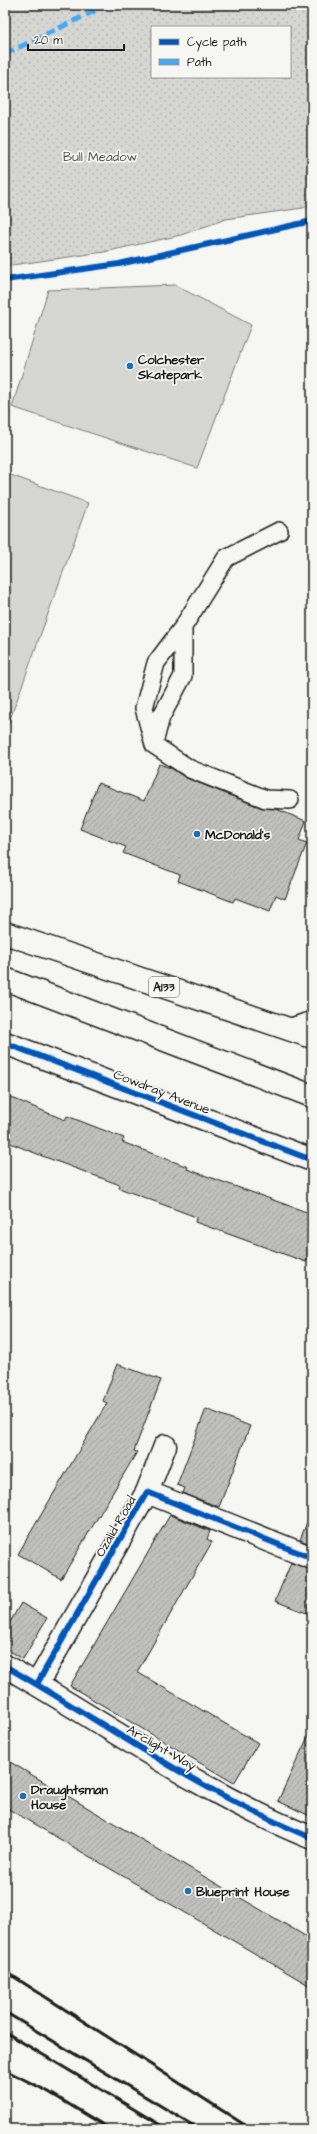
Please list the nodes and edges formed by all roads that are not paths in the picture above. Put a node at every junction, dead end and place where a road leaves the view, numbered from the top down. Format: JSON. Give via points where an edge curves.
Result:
{"nodes":[{"id":1,"x":279,"y":531,"type":"dead end"},
{"id":2,"x":183,"y":627,"type":"junction"},
{"id":3,"x":154,"y":746,"type":"junction"},
{"id":4,"x":290,"y":800,"type":"dead end"},
{"id":5,"x":5,"y":933,"type":"edge"},
{"id":6,"x":5,"y":979,"type":"edge"},
{"id":7,"x":312,"y":1020,"type":"edge"},
{"id":8,"x":288,"y":1028,"type":"junction"},
{"id":9,"x":312,"y":1037,"type":"edge"},
{"id":10,"x":5,"y":1043,"type":"edge"},
{"id":11,"x":312,"y":1096,"type":"edge"},
{"id":12,"x":312,"y":1160,"type":"edge"},
{"id":13,"x":165,"y":1446,"type":"dead end"},
{"id":14,"x":147,"y":1492,"type":"junction"},
{"id":15,"x":312,"y":1558,"type":"edge"},
{"id":16,"x":5,"y":1666,"type":"edge"},
{"id":17,"x":37,"y":1684,"type":"junction"},
{"id":18,"x":312,"y":1838,"type":"edge"}],
"edges":[{"from":1,"to":2,"type":"lane","via":[[226,558]]},
{"from":2,"to":3,"type":"lane","via":[[183,676],[161,717]]},
{"from":2,"to":3,"type":"lane","via":[[156,663],[144,708]]},
{"from":3,"to":4,"type":"lane","via":[[190,769],[266,799]]},
{"from":5,"to":8,"type":"street","number":"A133"},
{"from":6,"to":11,"type":"street"},
{"from":7,"to":8,"type":"lane"},
{"from":8,"to":9,"type":"street","number":"A133"},
{"from":10,"to":12,"type":"street","name":"Cowdray Avenue"},
{"from":13,"to":14,"type":"street","name":"Ozalid Road"},
{"from":14,"to":15,"type":"street","name":"Ozalid Road"},
{"from":14,"to":17,"type":"street","name":"Ozalid Road"},
{"from":16,"to":17,"type":"street","name":"Arclight Way"},
{"from":17,"to":18,"type":"street","name":"Arclight Way","via":[[131,1743],[263,1817]]}]}
